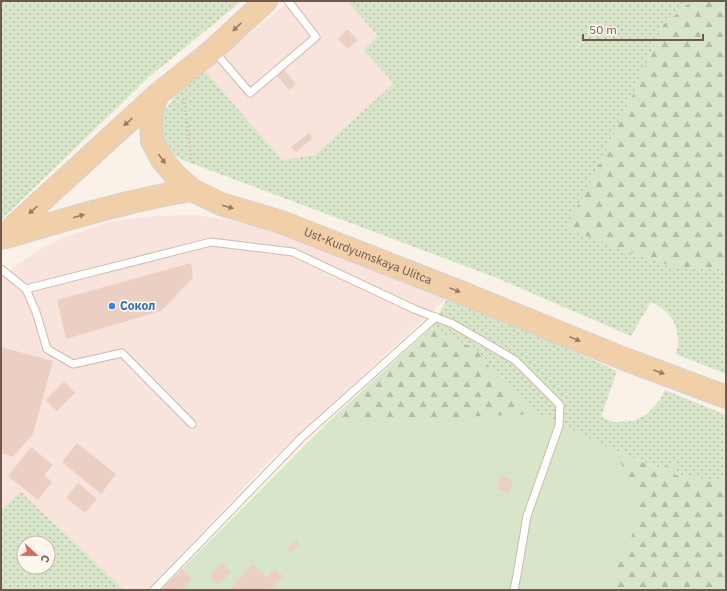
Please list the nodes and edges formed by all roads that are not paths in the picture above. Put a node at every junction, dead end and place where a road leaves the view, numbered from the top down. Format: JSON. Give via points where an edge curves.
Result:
{"nodes":[{"id":1,"x":266,"y":1,"type":"edge"},
{"id":2,"x":288,"y":1,"type":"edge"},
{"id":3,"x":213,"y":50,"type":"junction"},
{"id":4,"x":157,"y":95,"type":"junction"},
{"id":5,"x":192,"y":190,"type":"junction"},
{"id":6,"x":1,"y":238,"type":"edge"},
{"id":7,"x":1,"y":269,"type":"edge"},
{"id":8,"x":26,"y":289,"type":"junction"},
{"id":9,"x":436,"y":317,"type":"junction"},
{"id":10,"x":726,"y":397,"type":"edge"},
{"id":11,"x":192,"y":424,"type":"dead end"},
{"id":12,"x":154,"y":590,"type":"edge"},
{"id":13,"x":514,"y":590,"type":"edge"}],
"edges":[{"from":1,"to":3,"type":"main road","one_way":true},
{"from":2,"to":3,"type":"lane","via":[[316,37],[250,92]]},
{"from":3,"to":4,"type":"main road"},
{"from":4,"to":5,"type":"main road","name":"Ust-Kurdyumskaya Ulitca","one_way":true,"via":[[151,117],[152,141],[161,158]]},
{"from":4,"to":6,"type":"main road","one_way":true},
{"from":6,"to":5,"type":"main road","one_way":true,"via":[[163,194]]},
{"from":5,"to":10,"type":"main road","name":"Ust-Kurdyumskaya Ulitca","one_way":true,"via":[[220,204],[281,222]]},
{"from":7,"to":8,"type":"lane"},
{"from":8,"to":9,"type":"lane","via":[[211,242],[293,252]]},
{"from":8,"to":11,"type":"lane","via":[[47,349],[73,364],[122,353]]},
{"from":9,"to":12,"type":"lane","via":[[301,438]]},
{"from":9,"to":13,"type":"lane","via":[[515,360],[560,405],[559,426],[527,516]]}]}
